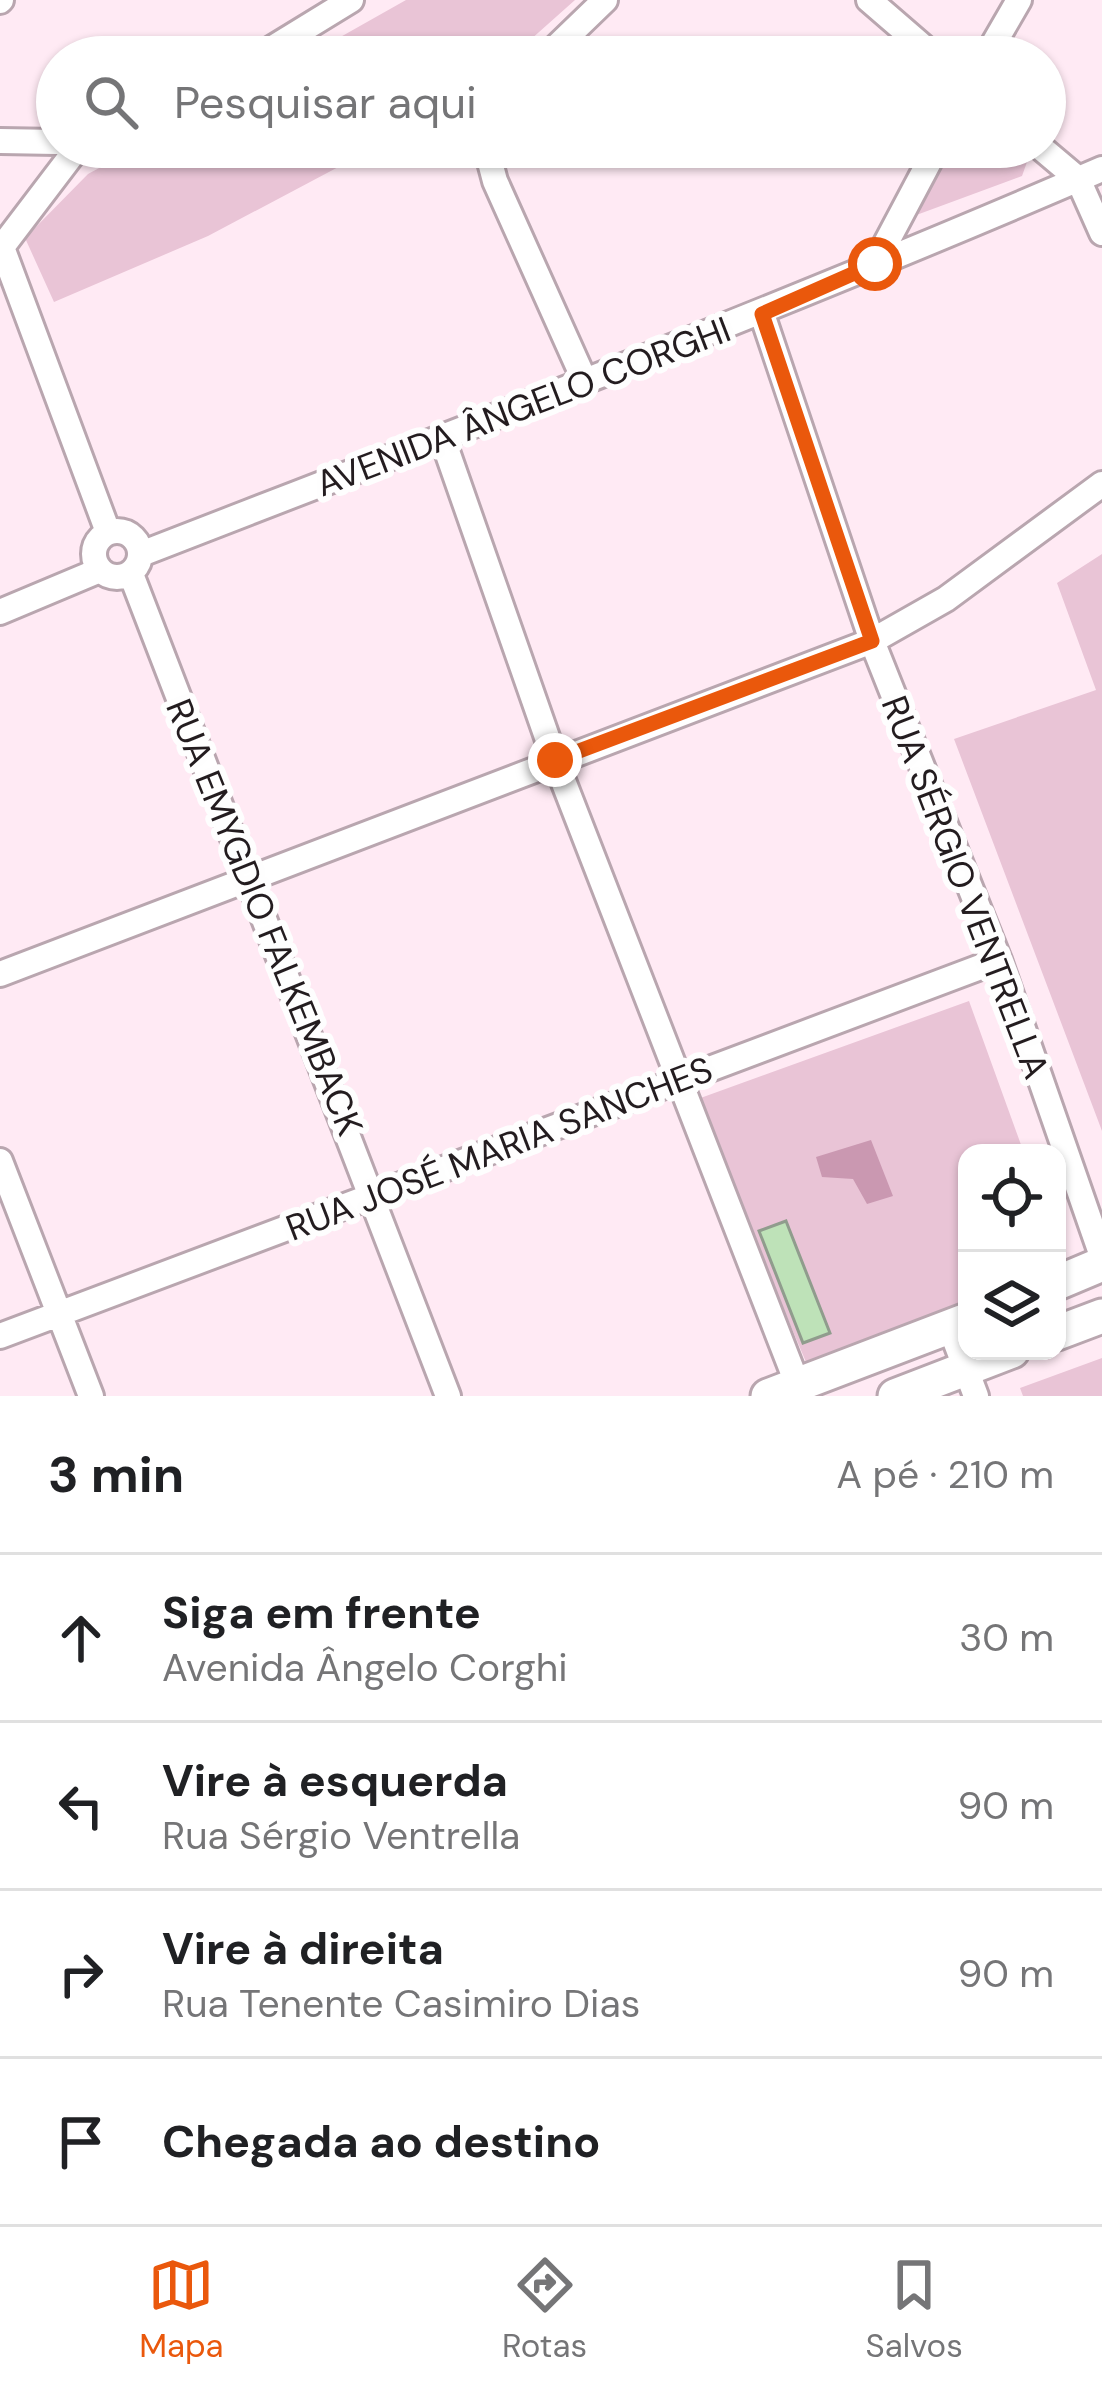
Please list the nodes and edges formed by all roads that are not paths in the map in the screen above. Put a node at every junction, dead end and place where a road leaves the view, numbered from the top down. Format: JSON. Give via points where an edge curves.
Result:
{"nodes":[{"id":1,"x":351,"y":0,"type":"edge"},
{"id":2,"x":605,"y":0,"type":"edge"},
{"id":3,"x":869,"y":0,"type":"edge"},
{"id":4,"x":1019,"y":0,"type":"edge"},
{"id":5,"x":292,"y":36,"type":"edge"},
{"id":6,"x":567,"y":36,"type":"edge"},
{"id":7,"x":911,"y":36,"type":"edge"},
{"id":8,"x":998,"y":36,"type":"edge"},
{"id":9,"x":0,"y":141,"type":"edge"},
{"id":10,"x":36,"y":142,"type":"edge"},
{"id":11,"x":61,"y":168,"type":"edge"},
{"id":12,"x":492,"y":168,"type":"edge"},
{"id":13,"x":926,"y":168,"type":"edge"},
{"id":14,"x":1090,"y":174,"type":"edge"},
{"id":15,"x":1102,"y":233,"type":"edge"},
{"id":16,"x":1,"y":244,"type":"edge"},
{"id":17,"x":875,"y":264,"type":"junction"},
{"id":18,"x":762,"y":314,"type":"junction"},
{"id":19,"x":583,"y":377,"type":"junction"},
{"id":20,"x":442,"y":437,"type":"junction"},
{"id":21,"x":1102,"y":484,"type":"edge"},
{"id":22,"x":108,"y":532,"type":"junction"},
{"id":23,"x":136,"y":564,"type":"junction"},
{"id":24,"x":100,"y":570,"type":"junction"},
{"id":25,"x":0,"y":612,"type":"edge"},
{"id":26,"x":872,"y":641,"type":"junction"},
{"id":27,"x":555,"y":760,"type":"junction"},
{"id":28,"x":247,"y":879,"type":"junction"},
{"id":29,"x":999,"y":961,"type":"junction"},
{"id":30,"x":0,"y":974,"type":"edge"},
{"id":31,"x":679,"y":1080,"type":"junction"},
{"id":32,"x":0,"y":1161,"type":"edge"},
{"id":33,"x":374,"y":1194,"type":"junction"},
{"id":34,"x":1102,"y":1260,"type":"edge"},
{"id":35,"x":1066,"y":1278,"type":"edge"},
{"id":36,"x":59,"y":1315,"type":"junction"},
{"id":37,"x":1102,"y":1316,"type":"edge"},
{"id":38,"x":958,"y":1324,"type":"edge"},
{"id":39,"x":1066,"y":1330,"type":"edge"},
{"id":40,"x":0,"y":1336,"type":"edge"},
{"id":41,"x":1000,"y":1360,"type":"edge"},
{"id":42,"x":971,"y":1383,"type":"edge"},
{"id":43,"x":789,"y":1392,"type":"edge"},
{"id":44,"x":91,"y":1396,"type":"edge"},
{"id":45,"x":448,"y":1396,"type":"edge"},
{"id":46,"x":895,"y":1396,"type":"edge"}],
"edges":[{"from":1,"to":5,"type":"street"},
{"from":2,"to":6,"type":"street"},
{"from":3,"to":7,"type":"street"},
{"from":4,"to":8,"type":"street"},
{"from":9,"to":10,"type":"street"},
{"from":11,"to":16,"type":"street"},
{"from":12,"to":19,"type":"street"},
{"from":13,"to":17,"type":"street"},
{"from":14,"to":15,"type":"street"},
{"from":14,"to":17,"type":"street","name":"AVENIDA ÂNGELO CORGHI"},
{"from":16,"to":22,"type":"street"},
{"from":17,"to":18,"type":"street","name":"AVENIDA ÂNGELO CORGHI"},
{"from":18,"to":19,"type":"street","name":"AVENIDA ÂNGELO CORGHI"},
{"from":18,"to":26,"type":"street","name":"RUA SÉRGIO VENTRELLA"},
{"from":19,"to":20,"type":"street","name":"AVENIDA ÂNGELO CORGHI"},
{"from":20,"to":23,"type":"street","name":"AVENIDA ÂNGELO CORGHI"},
{"from":20,"to":27,"type":"street"},
{"from":21,"to":26,"type":"street","via":[[946,599]]},
{"from":22,"to":23,"type":"street","via":[[130,534]]},
{"from":22,"to":24,"type":"street","via":[[94,548]]},
{"from":23,"to":24,"type":"street","via":[[114,577]]},
{"from":23,"to":28,"type":"street","name":"RUA EMYGDIO FALKEMBACK"},
{"from":24,"to":25,"type":"street"},
{"from":26,"to":27,"type":"street"},
{"from":26,"to":29,"type":"street","name":"RUA SÉRGIO VENTRELLA"},
{"from":27,"to":28,"type":"street"},
{"from":27,"to":31,"type":"street"},
{"from":28,"to":30,"type":"street"},
{"from":28,"to":33,"type":"street","name":"RUA EMYGDIO FALKEMBACK"},
{"from":29,"to":31,"type":"street","name":"RUA JOSÉ MARIA SANCHES"},
{"from":29,"to":34,"type":"street","name":"RUA SÉRGIO VENTRELLA"},
{"from":31,"to":33,"type":"street","name":"RUA JOSÉ MARIA SANCHES"},
{"from":31,"to":43,"type":"street"},
{"from":32,"to":36,"type":"street"},
{"from":33,"to":36,"type":"street","name":"RUA JOSÉ MARIA SANCHES"},
{"from":33,"to":45,"type":"street","name":"RUA EMYGDIO FALKEMBACK"},
{"from":34,"to":35,"type":"street"},
{"from":36,"to":40,"type":"street","name":"RUA JOSÉ MARIA SANCHES"},
{"from":36,"to":44,"type":"street"},
{"from":37,"to":39,"type":"street"},
{"from":38,"to":43,"type":"street"},
{"from":41,"to":42,"type":"street"},
{"from":42,"to":46,"type":"street"}]}
